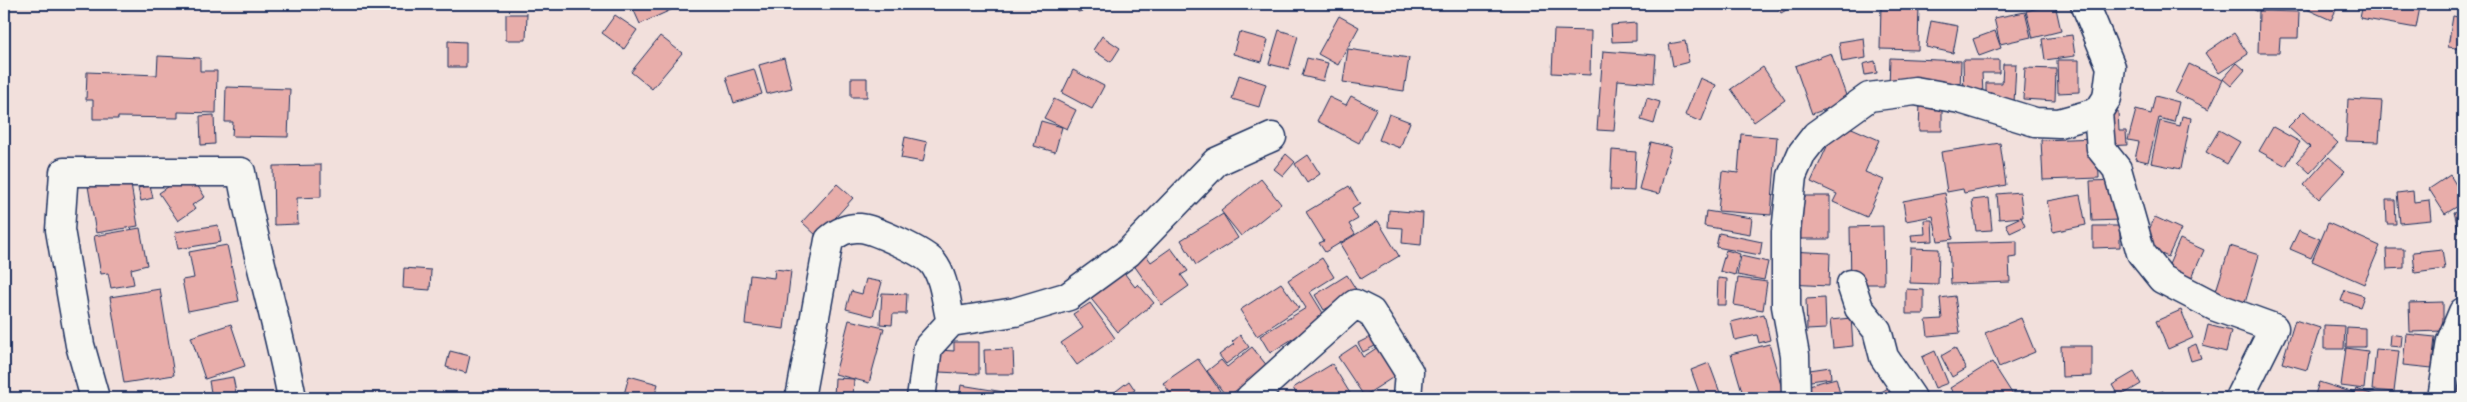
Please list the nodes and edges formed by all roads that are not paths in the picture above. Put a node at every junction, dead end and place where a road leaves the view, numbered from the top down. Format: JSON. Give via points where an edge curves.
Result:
{"nodes":[{"id":1,"x":2085,"y":4,"type":"edge"},
{"id":2,"x":2098,"y":112,"type":"junction"},
{"id":3,"x":1272,"y":137,"type":"dead end"},
{"id":4,"x":1851,"y":284,"type":"dead end"},
{"id":5,"x":2463,"y":312,"type":"edge"},
{"id":6,"x":950,"y":322,"type":"junction"},
{"id":7,"x":95,"y":398,"type":"edge"},
{"id":8,"x":292,"y":398,"type":"edge"},
{"id":9,"x":800,"y":398,"type":"edge"},
{"id":10,"x":921,"y":398,"type":"edge"},
{"id":11,"x":1250,"y":398,"type":"edge"},
{"id":12,"x":1407,"y":398,"type":"edge"},
{"id":13,"x":1796,"y":398,"type":"edge"},
{"id":14,"x":1912,"y":398,"type":"edge"},
{"id":15,"x":2239,"y":398,"type":"edge"},
{"id":16,"x":2442,"y":398,"type":"edge"}],
"edges":[{"from":1,"to":2,"type":"street","via":[[2111,67],[2107,98]]},
{"from":2,"to":13,"type":"street","via":[[2059,123],[2035,122],[1960,100],[1915,91],[1870,97],[1816,135],[1802,153],[1792,176],[1786,232],[1786,306],[1795,355]]},
{"from":2,"to":15,"type":"street","via":[[2101,149],[2117,169],[2141,253],[2162,279],[2216,307],[2274,328]]},
{"from":3,"to":6,"type":"street","via":[[1216,162],[1128,253],[1069,296],[1015,312]]},
{"from":4,"to":14,"type":"street","via":[[1859,308],[1877,330],[1884,357]]},
{"from":5,"to":16,"type":"street","via":[[2451,341]]},
{"from":6,"to":9,"type":"street","via":[[942,284],[932,262],[906,245],[860,228],[840,230],[829,240]]},
{"from":6,"to":10,"type":"street","via":[[928,347]]},
{"from":7,"to":8,"type":"street","via":[[80,345],[60,230],[64,172],[241,172],[251,230],[281,341]]},
{"from":11,"to":12,"type":"street","via":[[1355,304],[1371,312],[1409,372]]}]}
